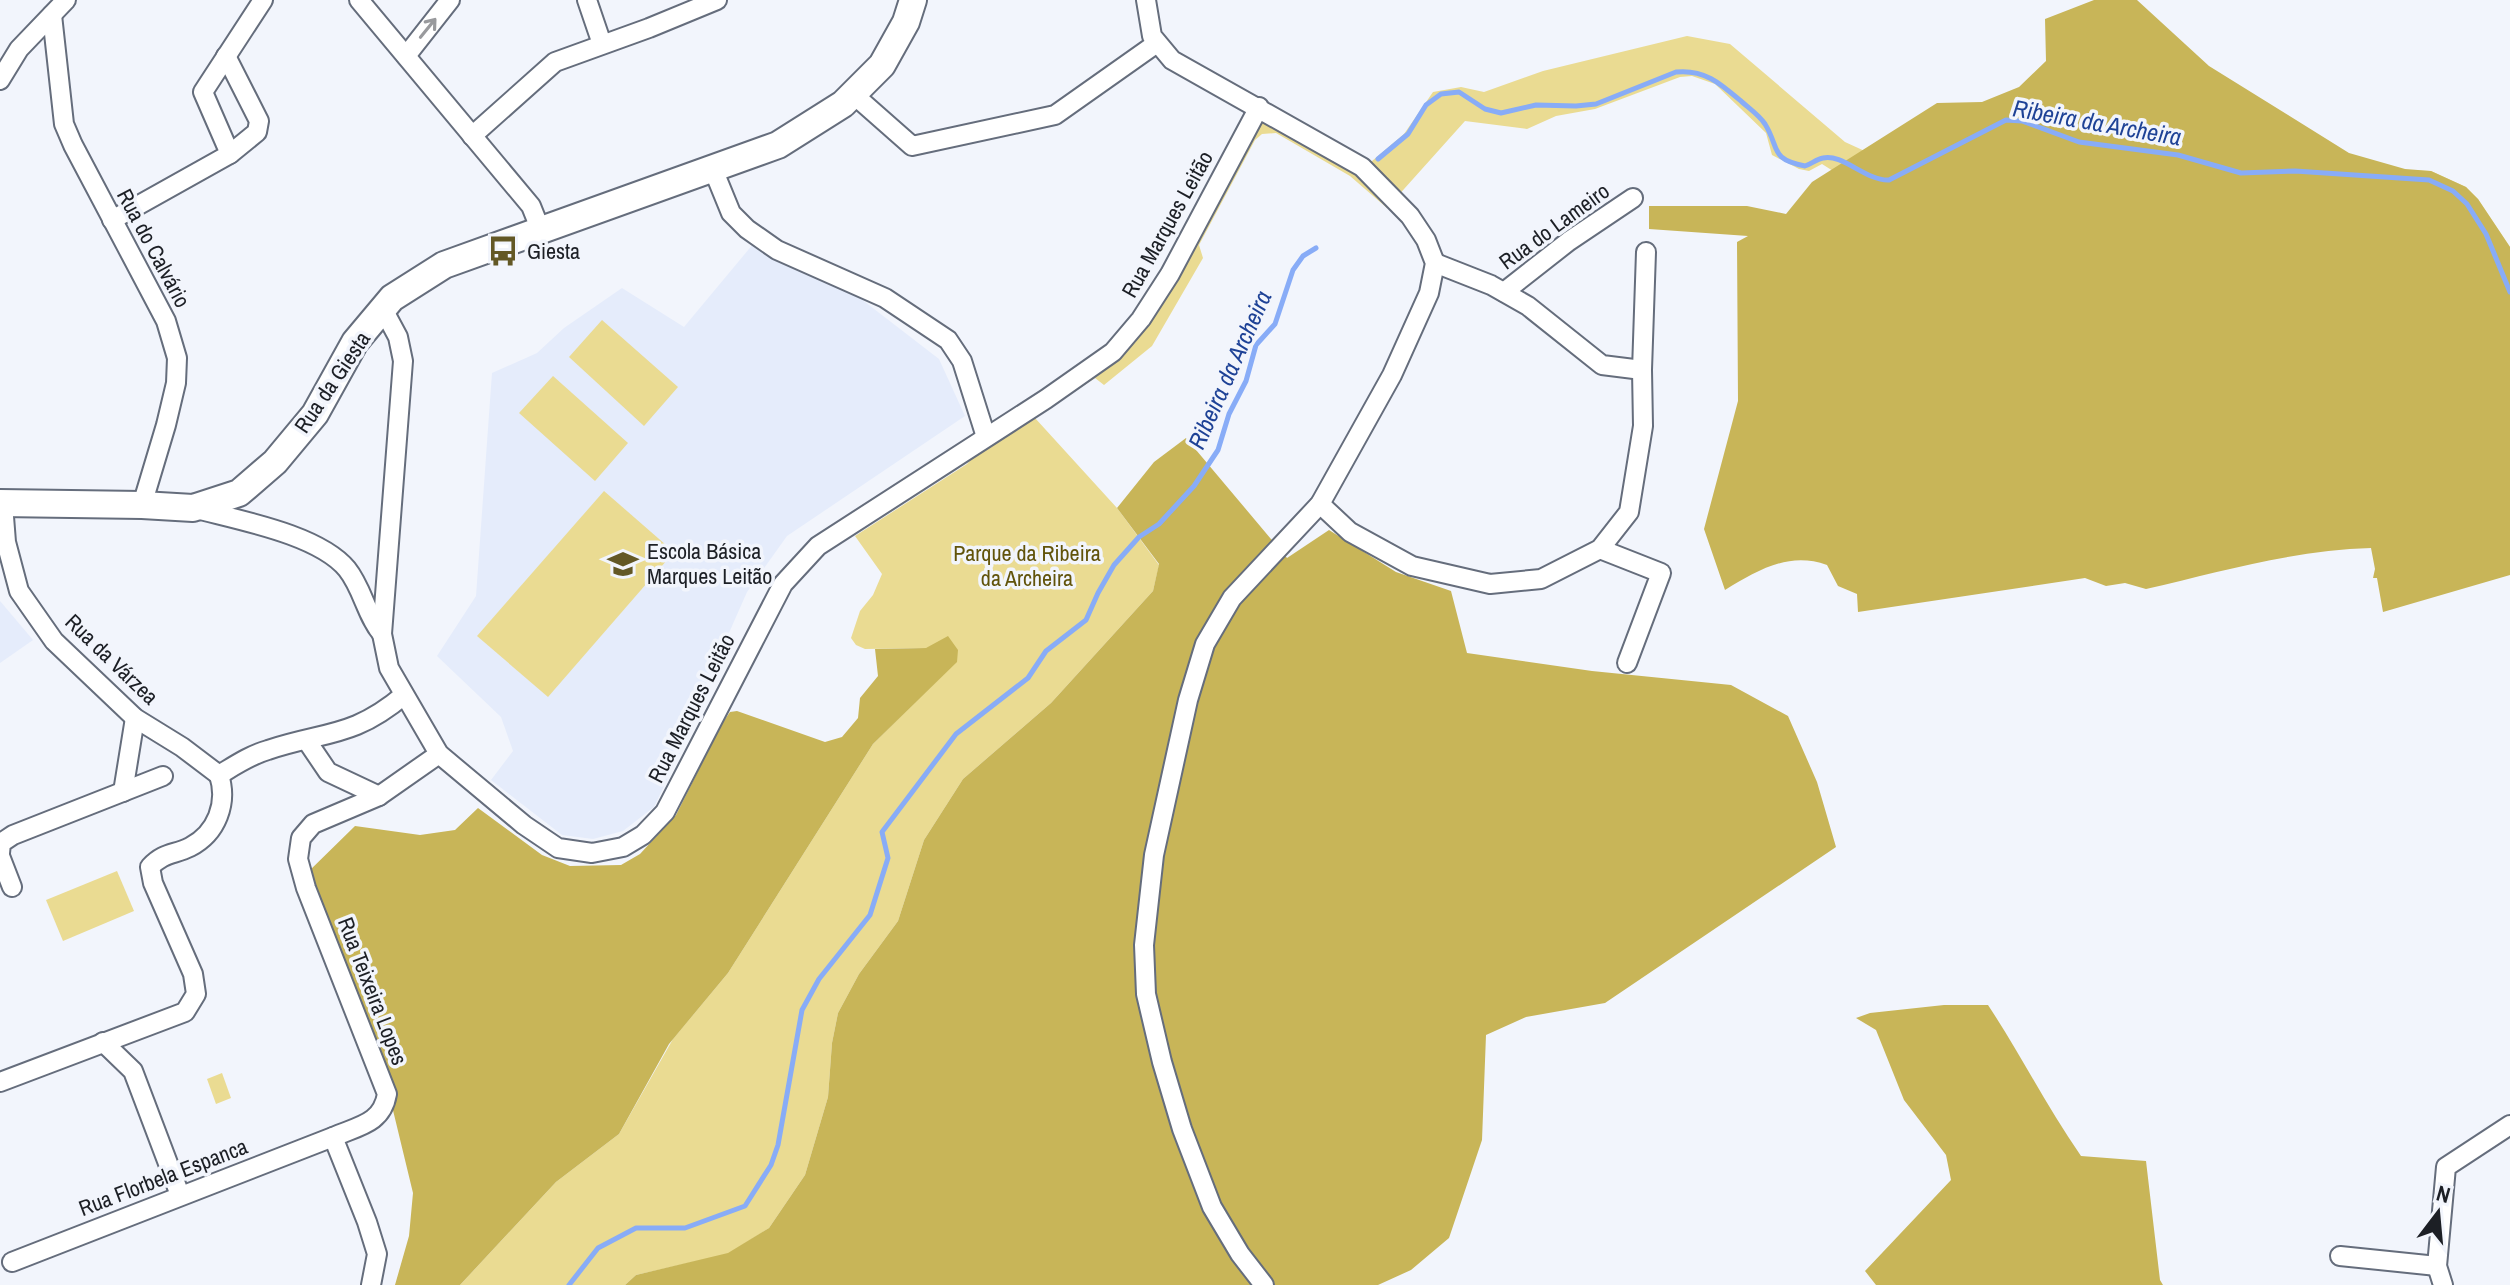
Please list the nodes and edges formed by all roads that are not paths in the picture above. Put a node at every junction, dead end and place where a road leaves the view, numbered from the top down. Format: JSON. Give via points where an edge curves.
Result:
{"nodes":[{"id":1,"x":66,"y":0,"type":"edge"},
{"id":2,"x":263,"y":0,"type":"edge"},
{"id":3,"x":359,"y":0,"type":"edge"},
{"id":4,"x":450,"y":0,"type":"edge"},
{"id":5,"x":587,"y":0,"type":"edge"},
{"id":6,"x":717,"y":0,"type":"edge"},
{"id":7,"x":913,"y":0,"type":"edge"},
{"id":8,"x":1146,"y":0,"type":"edge"},
{"id":9,"x":52,"y":15,"type":"junction"},
{"id":10,"x":1157,"y":43,"type":"junction"},
{"id":11,"x":602,"y":44,"type":"junction"},
{"id":12,"x":226,"y":56,"type":"junction"},
{"id":13,"x":406,"y":56,"type":"junction"},
{"id":14,"x":0,"y":80,"type":"edge"},
{"id":15,"x":853,"y":94,"type":"junction"},
{"id":16,"x":1259,"y":107,"type":"junction"},
{"id":17,"x":472,"y":136,"type":"junction"},
{"id":18,"x":230,"y":154,"type":"junction"},
{"id":19,"x":713,"y":169,"type":"junction"},
{"id":20,"x":1633,"y":198,"type":"dead end"},
{"id":21,"x":112,"y":220,"type":"junction"},
{"id":22,"x":541,"y":231,"type":"junction"},
{"id":23,"x":1646,"y":252,"type":"dead end"},
{"id":24,"x":1435,"y":263,"type":"junction"},
{"id":25,"x":1504,"y":292,"type":"junction"},
{"id":26,"x":383,"y":309,"type":"junction"},
{"id":27,"x":1642,"y":370,"type":"junction"},
{"id":28,"x":986,"y":437,"type":"junction"},
{"id":29,"x":1,"y":504,"type":"edge"},
{"id":30,"x":1320,"y":504,"type":"junction"},
{"id":31,"x":142,"y":505,"type":"junction"},
{"id":32,"x":193,"y":508,"type":"junction"},
{"id":33,"x":1600,"y":549,"type":"junction"},
{"id":34,"x":382,"y":634,"type":"junction"},
{"id":35,"x":1627,"y":663,"type":"dead end"},
{"id":36,"x":404,"y":695,"type":"junction"},
{"id":37,"x":135,"y":718,"type":"junction"},
{"id":38,"x":307,"y":741,"type":"junction"},
{"id":39,"x":439,"y":754,"type":"junction"},
{"id":40,"x":219,"y":775,"type":"junction"},
{"id":41,"x":163,"y":776,"type":"dead end"},
{"id":42,"x":123,"y":792,"type":"junction"},
{"id":43,"x":379,"y":796,"type":"junction"},
{"id":44,"x":0,"y":854,"type":"edge"},
{"id":45,"x":12,"y":887,"type":"dead end"},
{"id":46,"x":103,"y":1042,"type":"junction"},
{"id":47,"x":0,"y":1082,"type":"edge"},
{"id":48,"x":2510,"y":1125,"type":"edge"},
{"id":49,"x":333,"y":1137,"type":"junction"},
{"id":50,"x":180,"y":1195,"type":"junction"},
{"id":51,"x":2340,"y":1256,"type":"dead end"},
{"id":52,"x":12,"y":1262,"type":"dead end"},
{"id":53,"x":2437,"y":1266,"type":"junction"},
{"id":54,"x":371,"y":1285,"type":"edge"},
{"id":55,"x":1264,"y":1285,"type":"edge"},
{"id":56,"x":2443,"y":1285,"type":"edge"}],
"edges":[{"from":1,"to":9,"type":"street"},
{"from":2,"to":12,"type":"street"},
{"from":3,"to":13,"type":"street"},
{"from":13,"to":4,"type":"street","one_way":true},
{"from":5,"to":11,"type":"street"},
{"from":6,"to":11,"type":"street"},
{"from":7,"to":15,"type":"street","name":"Rua da Giesta","via":[[882,65]]},
{"from":8,"to":10,"type":"street"},
{"from":9,"to":14,"type":"street","via":[[19,49]]},
{"from":9,"to":21,"type":"street","name":"Rua do Calvário","via":[[64,124]]},
{"from":10,"to":15,"type":"street","via":[[1055,115],[912,146]]},
{"from":10,"to":16,"type":"street","via":[[1172,60]]},
{"from":11,"to":17,"type":"street","via":[[555,62]]},
{"from":12,"to":18,"type":"street","via":[[203,92]]},
{"from":12,"to":18,"type":"street","via":[[259,121],[257,132]]},
{"from":13,"to":17,"type":"street"},
{"from":15,"to":19,"type":"street","name":"Rua da Giesta","via":[[778,145]]},
{"from":16,"to":24,"type":"street","via":[[1362,167],[1410,216]]},
{"from":16,"to":28,"type":"street","name":"Rua Marques Leitão","via":[[1141,319],[1113,352]]},
{"from":17,"to":22,"type":"street","via":[[531,206]]},
{"from":18,"to":21,"type":"street"},
{"from":19,"to":22,"type":"street","name":"Rua da Giesta"},
{"from":19,"to":28,"type":"street","via":[[731,213],[747,229],[777,250],[885,298],[948,340],[962,361]]},
{"from":20,"to":25,"type":"street","name":"Rua do Lameiro"},
{"from":21,"to":31,"type":"street","name":"Rua do Calvário","via":[[166,321],[177,358],[166,425]]},
{"from":22,"to":26,"type":"street","name":"Rua da Giesta","via":[[444,265]]},
{"from":23,"to":27,"type":"street"},
{"from":24,"to":25,"type":"street"},
{"from":24,"to":30,"type":"street","via":[[1429,293],[1392,375]]},
{"from":25,"to":27,"type":"street","via":[[1602,365]]},
{"from":26,"to":32,"type":"street","name":"Rua da Giesta","via":[[355,342],[315,414],[275,462],[239,493]]},
{"from":26,"to":34,"type":"street","name":"Rua Marques Leitão","via":[[392,321],[403,361]]},
{"from":27,"to":33,"type":"street","via":[[1643,426],[1629,512]]},
{"from":28,"to":39,"type":"street","name":"Rua Marques Leitão","via":[[818,546],[783,584],[665,812],[623,847],[592,853],[558,848]]},
{"from":29,"to":31,"type":"street","name":"Rua da Giesta"},
{"from":29,"to":37,"type":"street","name":"Rua da Várzea","via":[[19,591],[54,641]]},
{"from":30,"to":33,"type":"street","via":[[1350,532],[1412,566],[1490,584],[1541,579]]},
{"from":30,"to":55,"type":"street","via":[[1232,598],[1205,644],[1154,855],[1144,945],[1146,994],[1182,1129],[1212,1207]]},
{"from":31,"to":32,"type":"street","name":"Rua da Giesta"},
{"from":32,"to":34,"type":"street","via":[[275,531],[333,556],[348,570]]},
{"from":33,"to":35,"type":"street","via":[[1661,573]]},
{"from":34,"to":36,"type":"street","name":"Rua Marques Leitão","via":[[389,668]]},
{"from":36,"to":38,"type":"street","via":[[357,727]]},
{"from":36,"to":39,"type":"street","name":"Rua Marques Leitão"},
{"from":37,"to":40,"type":"street","name":"Rua da Várzea"},
{"from":37,"to":42,"type":"street"},
{"from":38,"to":40,"type":"street","via":[[269,749]]},
{"from":38,"to":43,"type":"street","via":[[328,772]]},
{"from":39,"to":43,"type":"street","name":"Rua Teixeira Lopes"},
{"from":40,"to":46,"type":"street","via":[[221,811],[209,832],[192,846],[159,857],[150,867],[196,994],[185,1012]]},
{"from":41,"to":42,"type":"street"},
{"from":42,"to":44,"type":"street","via":[[13,835],[1,843]]},
{"from":43,"to":49,"type":"street","name":"Rua Teixeira Lopes","via":[[313,824],[299,848],[306,888],[387,1094],[385,1110],[373,1121]]},
{"from":44,"to":45,"type":"street"},
{"from":46,"to":47,"type":"street"},
{"from":46,"to":50,"type":"street","via":[[133,1071]]},
{"from":48,"to":53,"type":"street","via":[[2446,1167]]},
{"from":49,"to":50,"type":"street","name":"Rua Florbela Espanca"},
{"from":49,"to":54,"type":"street","via":[[377,1254]]},
{"from":50,"to":52,"type":"street","name":"Rua Florbela Espanca"},
{"from":51,"to":53,"type":"street"},
{"from":53,"to":56,"type":"street"}]}
